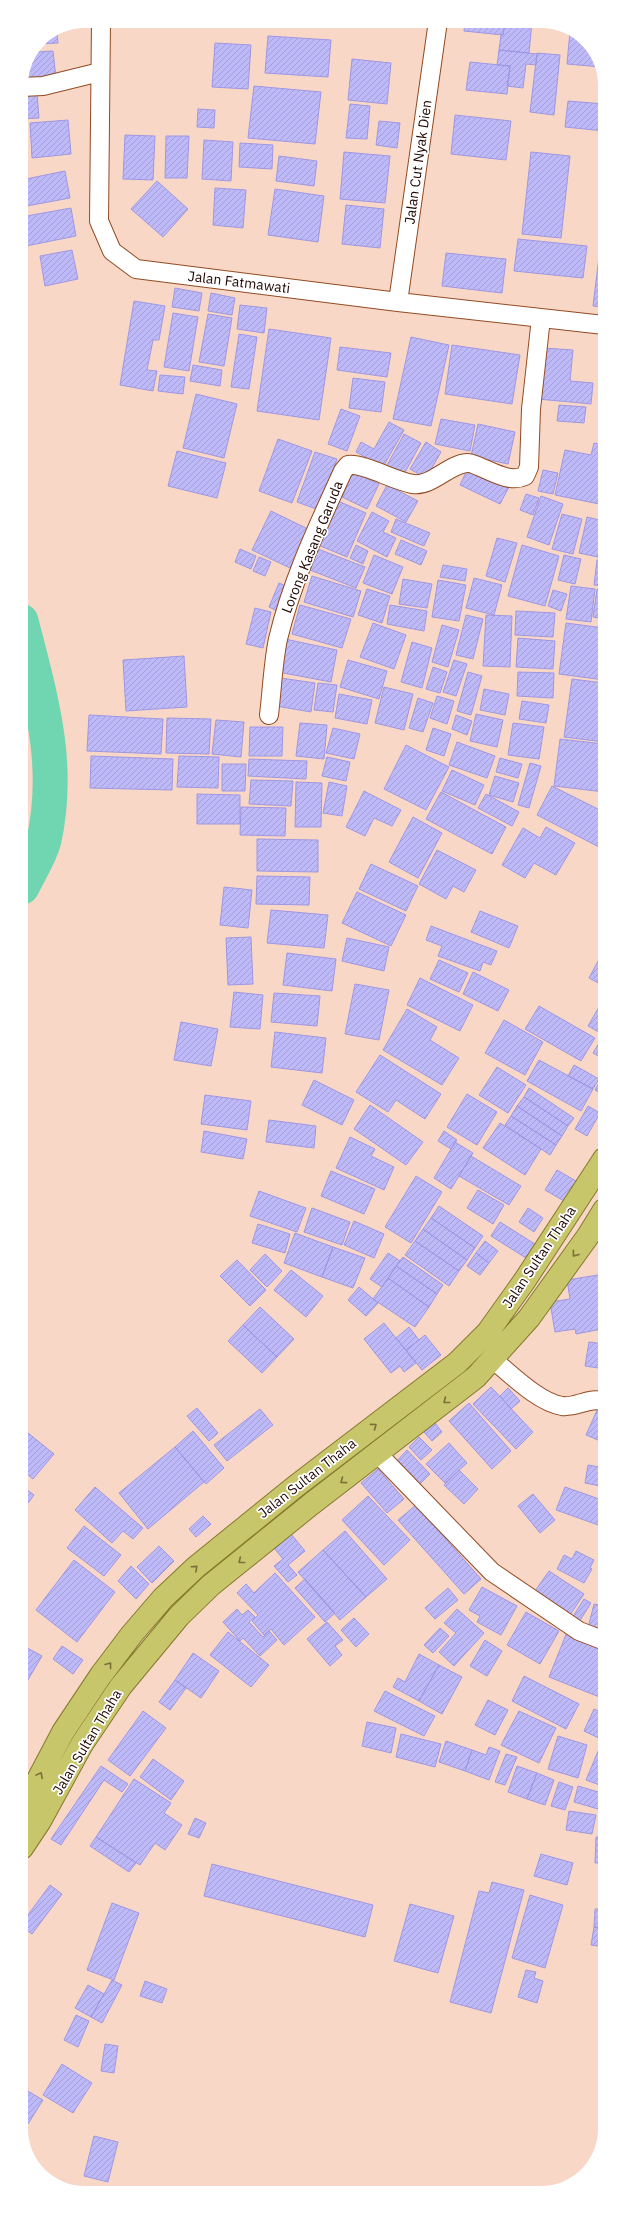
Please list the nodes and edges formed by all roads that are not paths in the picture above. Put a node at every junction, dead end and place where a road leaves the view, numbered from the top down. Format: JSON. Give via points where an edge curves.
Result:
{"nodes":[{"id":1,"x":101,"y":28,"type":"edge"},
{"id":2,"x":437,"y":28,"type":"edge"},
{"id":3,"x":100,"y":72,"type":"junction"},
{"id":4,"x":28,"y":87,"type":"edge"},
{"id":5,"x":398,"y":302,"type":"junction"},
{"id":6,"x":541,"y":318,"type":"junction"},
{"id":7,"x":598,"y":324,"type":"edge"},
{"id":8,"x":269,"y":715,"type":"dead end"},
{"id":9,"x":598,"y":1168,"type":"edge"},
{"id":10,"x":598,"y":1220,"type":"edge"},
{"id":11,"x":563,"y":1222,"type":"junction"},
{"id":12,"x":588,"y":1236,"type":"junction"},
{"id":13,"x":492,"y":1359,"type":"junction"},
{"id":14,"x":598,"y":1399,"type":"edge"},
{"id":15,"x":378,"y":1454,"type":"junction"},
{"id":16,"x":296,"y":1486,"type":"junction"},
{"id":17,"x":310,"y":1505,"type":"junction"},
{"id":18,"x":598,"y":1638,"type":"edge"},
{"id":19,"x":28,"y":1799,"type":"edge"},
{"id":20,"x":28,"y":1839,"type":"edge"}],
"edges":[{"from":1,"to":3,"type":"street","name":"Jalan Fatmawati"},
{"from":2,"to":5,"type":"street","name":"Jalan Cut Nyak Dien"},
{"from":3,"to":4,"type":"street","via":[[43,86]]},
{"from":3,"to":5,"type":"street","name":"Jalan Fatmawati","via":[[99,221],[112,251],[136,269]]},
{"from":5,"to":6,"type":"street","name":"Jalan Fatmawati"},
{"from":6,"to":7,"type":"street","name":"Jalan Fatmawati"},
{"from":6,"to":8,"type":"street","name":"Lorong Kasang Garuda","via":[[532,409],[530,467],[525,476],[517,480],[468,462],[415,484],[391,479],[356,464],[348,465],[343,471],[286,607],[278,641]]},
{"from":9,"to":11,"type":"highway","name":"Jalan Sultan Thaha"},
{"from":10,"to":12,"type":"highway","name":"Jalan Sultan Thaha"},
{"from":11,"to":12,"type":"highway"},
{"from":16,"to":11,"type":"highway","name":"Jalan Sultan Thaha","one_way":true,"via":[[457,1363],[488,1332]]},
{"from":12,"to":13,"type":"highway","name":"Jalan Sultan Thaha","one_way":true,"via":[[529,1318]]},
{"from":13,"to":14,"type":"street","via":[[544,1400],[563,1406]]},
{"from":13,"to":15,"type":"highway","name":"Jalan Sultan Thaha","one_way":true,"via":[[476,1377]]},
{"from":15,"to":17,"type":"highway","name":"Jalan Sultan Thaha","one_way":true},
{"from":15,"to":18,"type":"street","via":[[492,1572],[579,1631]]},
{"from":16,"to":17,"type":"highway"},
{"from":19,"to":16,"type":"highway","name":"Jalan Sultan Thaha","one_way":true,"via":[[63,1732],[132,1634],[163,1598],[196,1567]]},
{"from":17,"to":20,"type":"highway","name":"Jalan Sultan Thaha","one_way":true,"via":[[211,1586],[179,1616],[149,1650],[82,1744]]}]}
